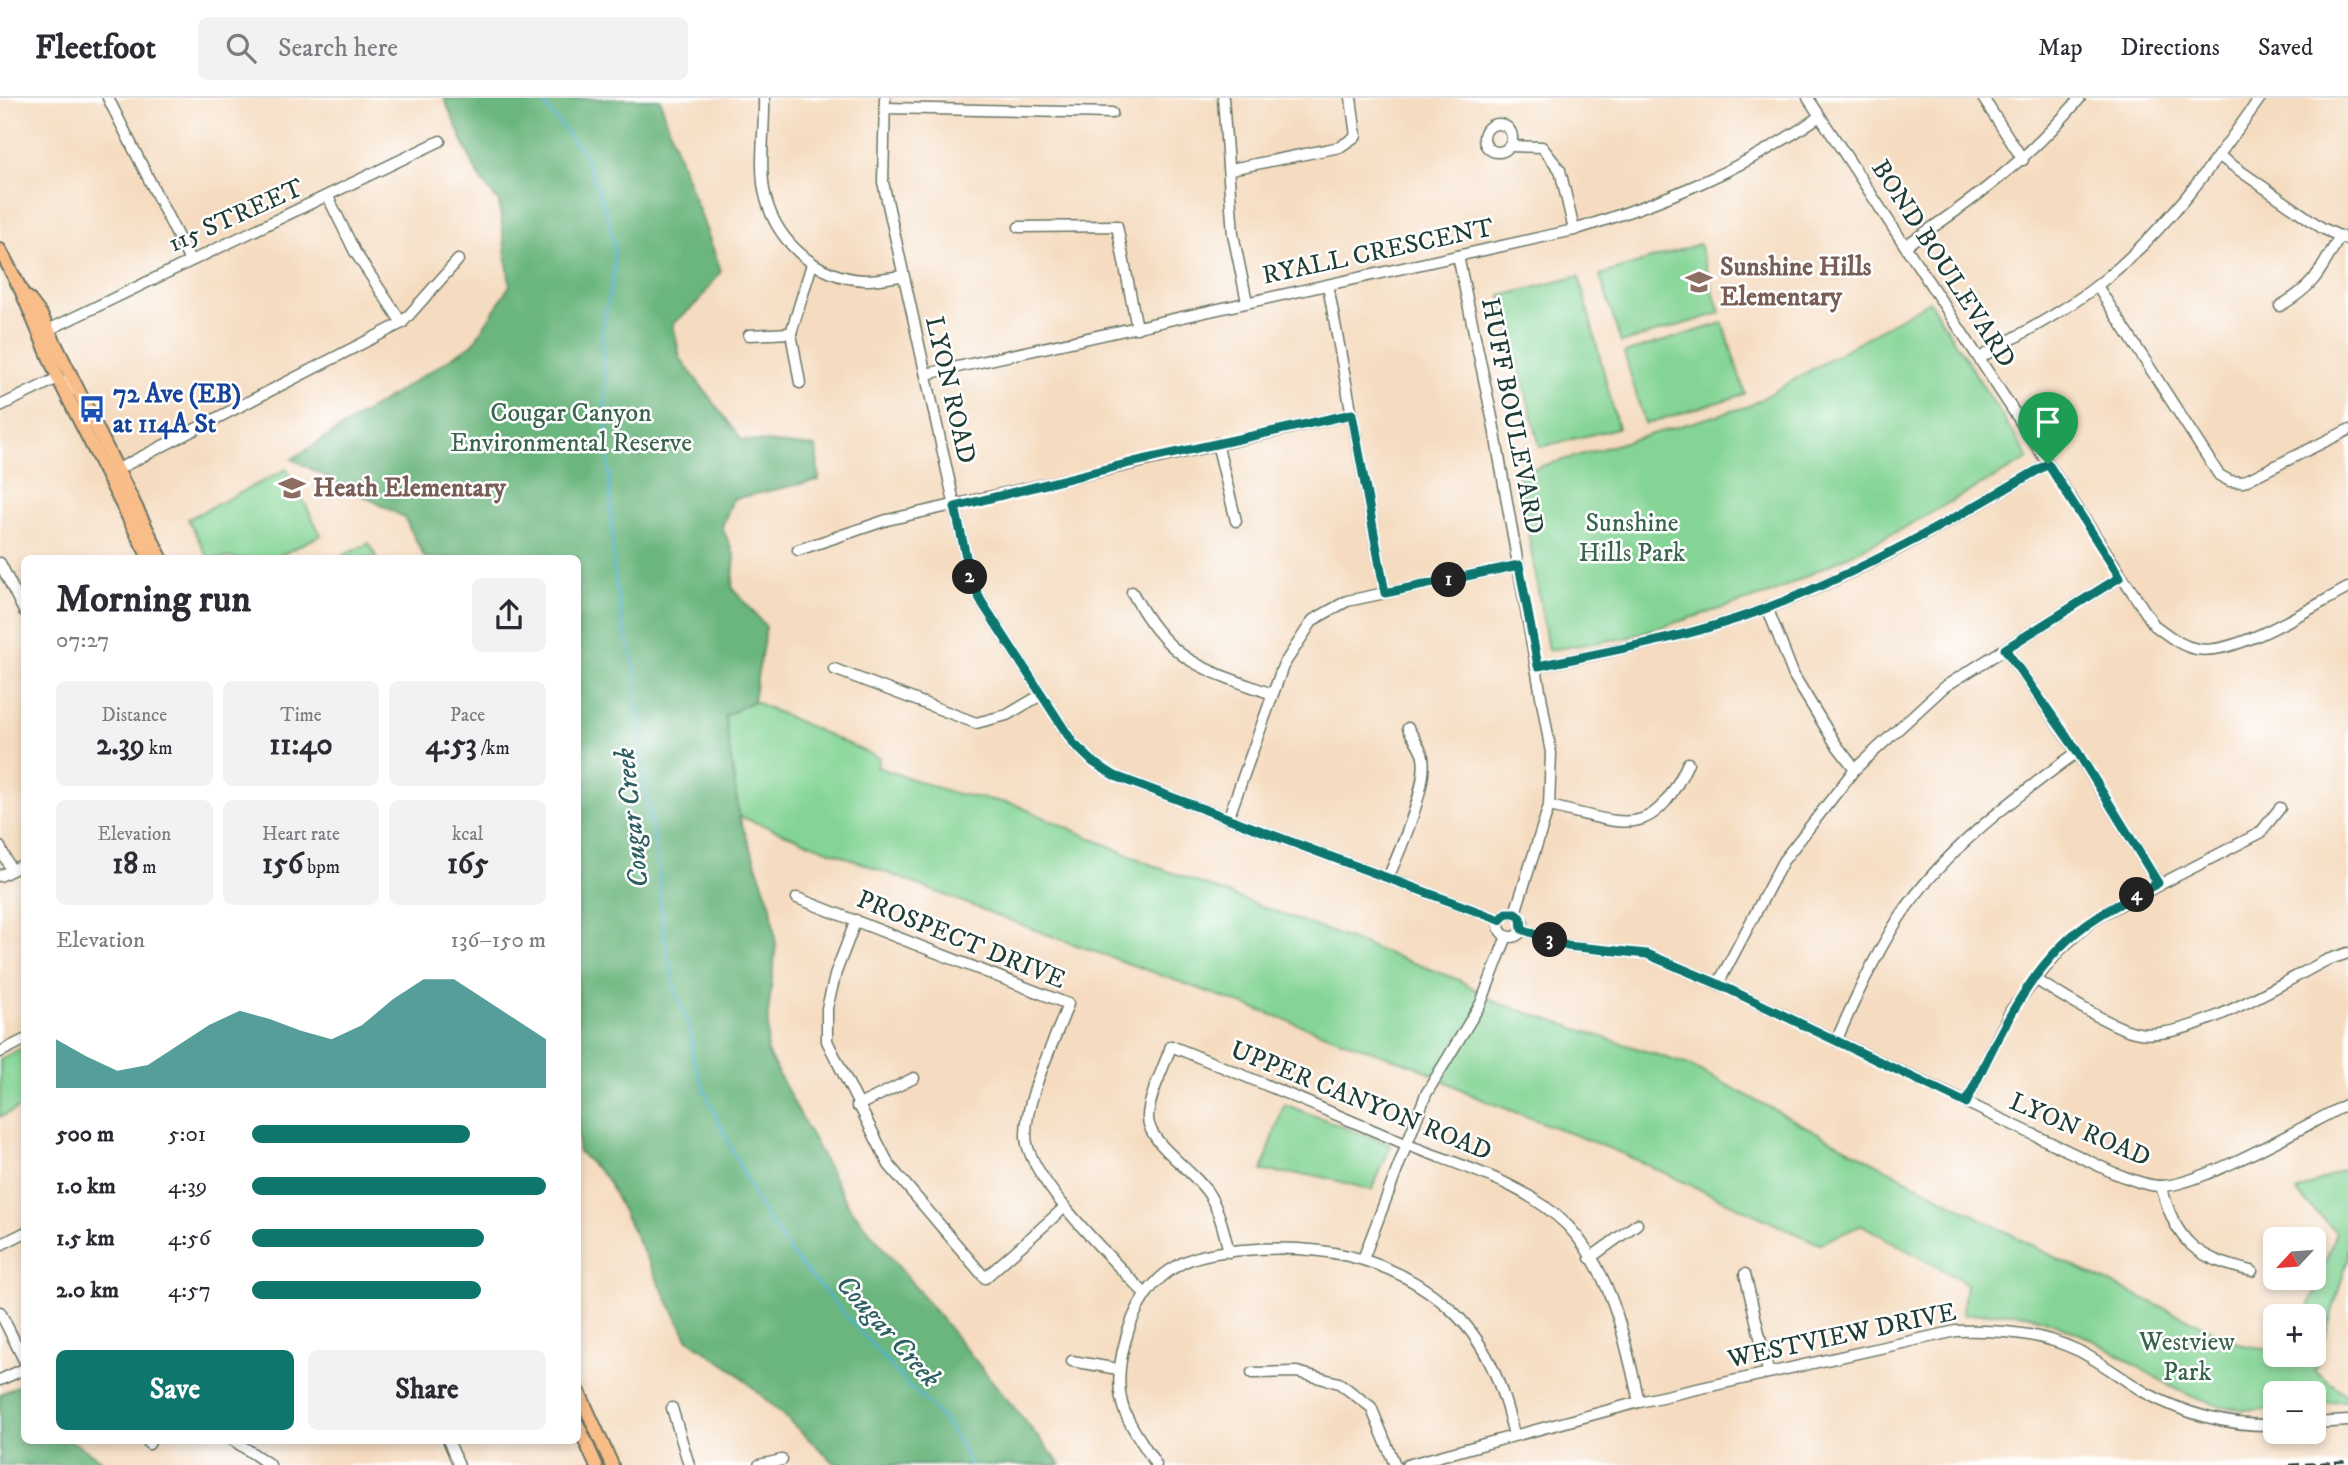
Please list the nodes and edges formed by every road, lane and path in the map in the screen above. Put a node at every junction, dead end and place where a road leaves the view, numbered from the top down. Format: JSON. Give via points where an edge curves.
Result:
{"nodes":[{"id":1,"x":108,"y":98,"type":"edge"},
{"id":2,"x":764,"y":98,"type":"edge"},
{"id":3,"x":1223,"y":98,"type":"edge"},
{"id":4,"x":1351,"y":98,"type":"edge"},
{"id":5,"x":1808,"y":98,"type":"edge"},
{"id":6,"x":1983,"y":98,"type":"edge"},
{"id":7,"x":2080,"y":98,"type":"edge"},
{"id":8,"x":2260,"y":98,"type":"edge"},
{"id":9,"x":885,"y":103,"type":"edge"},
{"id":10,"x":1112,"y":113,"type":"dead end"},
{"id":11,"x":1820,"y":116,"type":"junction"},
{"id":12,"x":440,"y":141,"type":"dead end"},
{"id":13,"x":1510,"y":146,"type":"dead end"},
{"id":14,"x":2219,"y":156,"type":"junction"},
{"id":15,"x":2023,"y":160,"type":"junction"},
{"id":16,"x":1231,"y":169,"type":"junction"},
{"id":17,"x":328,"y":197,"type":"junction"},
{"id":18,"x":1019,"y":227,"type":"dead end"},
{"id":19,"x":1574,"y":230,"type":"junction"},
{"id":20,"x":2344,"y":238,"type":"edge"},
{"id":21,"x":1906,"y":245,"type":"junction"},
{"id":22,"x":0,"y":250,"type":"edge"},
{"id":23,"x":1458,"y":256,"type":"junction"},
{"id":24,"x":189,"y":259,"type":"junction"},
{"id":25,"x":458,"y":260,"type":"dead end"},
{"id":26,"x":812,"y":264,"type":"junction"},
{"id":27,"x":903,"y":276,"type":"junction"},
{"id":28,"x":1328,"y":286,"type":"junction"},
{"id":29,"x":2097,"y":286,"type":"junction"},
{"id":30,"x":21,"y":290,"type":"junction"},
{"id":31,"x":1247,"y":302,"type":"junction"},
{"id":32,"x":2280,"y":306,"type":"dead end"},
{"id":33,"x":402,"y":323,"type":"junction"},
{"id":34,"x":1137,"y":328,"type":"junction"},
{"id":35,"x":48,"y":330,"type":"junction"},
{"id":36,"x":791,"y":333,"type":"junction"},
{"id":37,"x":749,"y":335,"type":"dead end"},
{"id":38,"x":1980,"y":358,"type":"junction"},
{"id":39,"x":926,"y":374,"type":"junction"},
{"id":40,"x":58,"y":378,"type":"junction"},
{"id":41,"x":800,"y":383,"type":"dead end"},
{"id":42,"x":79,"y":392,"type":"junction"},
{"id":43,"x":0,"y":406,"type":"edge"},
{"id":44,"x":1352,"y":414,"type":"junction"},
{"id":45,"x":2348,"y":430,"type":"edge"},
{"id":46,"x":1217,"y":443,"type":"junction"},
{"id":47,"x":2048,"y":464,"type":"junction"},
{"id":48,"x":116,"y":470,"type":"junction"},
{"id":49,"x":955,"y":507,"type":"junction"},
{"id":50,"x":1236,"y":521,"type":"dead end"},
{"id":51,"x":798,"y":550,"type":"dead end"},
{"id":52,"x":147,"y":555,"type":"edge"},
{"id":53,"x":159,"y":555,"type":"edge"},
{"id":54,"x":0,"y":563,"type":"edge"},
{"id":55,"x":1519,"y":565,"type":"junction"},
{"id":56,"x":2120,"y":577,"type":"junction"},
{"id":57,"x":2348,"y":588,"type":"edge"},
{"id":58,"x":1132,"y":592,"type":"dead end"},
{"id":59,"x":1385,"y":593,"type":"junction"},
{"id":60,"x":21,"y":605,"type":"edge"},
{"id":61,"x":1767,"y":607,"type":"junction"},
{"id":62,"x":2005,"y":649,"type":"junction"},
{"id":63,"x":1538,"y":666,"type":"junction"},
{"id":64,"x":834,"y":669,"type":"dead end"},
{"id":65,"x":1272,"y":694,"type":"junction"},
{"id":66,"x":1041,"y":695,"type":"junction"},
{"id":67,"x":1408,"y":727,"type":"dead end"},
{"id":68,"x":2077,"y":751,"type":"junction"},
{"id":69,"x":1688,"y":763,"type":"dead end"},
{"id":70,"x":1856,"y":769,"type":"junction"},
{"id":71,"x":1549,"y":806,"type":"junction"},
{"id":72,"x":2280,"y":808,"type":"dead end"},
{"id":73,"x":1228,"y":819,"type":"junction"},
{"id":74,"x":0,"y":847,"type":"edge"},
{"id":75,"x":21,"y":865,"type":"edge"},
{"id":76,"x":11,"y":870,"type":"junction"},
{"id":77,"x":0,"y":876,"type":"edge"},
{"id":78,"x":1388,"y":878,"type":"junction"},
{"id":79,"x":2158,"y":883,"type":"junction"},
{"id":80,"x":797,"y":898,"type":"dead end"},
{"id":81,"x":1515,"y":913,"type":"junction"},
{"id":82,"x":856,"y":920,"type":"junction"},
{"id":83,"x":1500,"y":920,"type":"junction"},
{"id":84,"x":1522,"y":929,"type":"junction"},
{"id":85,"x":1507,"y":936,"type":"junction"},
{"id":86,"x":2348,"y":953,"type":"edge"},
{"id":87,"x":2035,"y":979,"type":"junction"},
{"id":88,"x":1718,"y":984,"type":"junction"},
{"id":89,"x":1836,"y":1041,"type":"junction"},
{"id":90,"x":21,"y":1042,"type":"edge"},
{"id":91,"x":0,"y":1052,"type":"edge"},
{"id":92,"x":914,"y":1078,"type":"dead end"},
{"id":93,"x":1966,"y":1103,"type":"junction"},
{"id":94,"x":2348,"y":1104,"type":"edge"},
{"id":95,"x":857,"y":1105,"type":"junction"},
{"id":96,"x":1405,"y":1143,"type":"junction"},
{"id":97,"x":2161,"y":1186,"type":"junction"},
{"id":98,"x":1065,"y":1207,"type":"junction"},
{"id":99,"x":1637,"y":1224,"type":"dead end"},
{"id":100,"x":21,"y":1234,"type":"edge"},
{"id":101,"x":0,"y":1245,"type":"edge"},
{"id":102,"x":1229,"y":1252,"type":"junction"},
{"id":103,"x":1590,"y":1258,"type":"junction"},
{"id":104,"x":1363,"y":1259,"type":"junction"},
{"id":105,"x":2252,"y":1271,"type":"dead end"},
{"id":106,"x":1745,"y":1274,"type":"dead end"},
{"id":107,"x":1145,"y":1294,"type":"junction"},
{"id":108,"x":0,"y":1311,"type":"edge"},
{"id":109,"x":21,"y":1354,"type":"edge"},
{"id":110,"x":1072,"y":1361,"type":"dead end"},
{"id":111,"x":1118,"y":1369,"type":"junction"},
{"id":112,"x":21,"y":1370,"type":"edge"},
{"id":113,"x":1768,"y":1371,"type":"junction"},
{"id":114,"x":1252,"y":1373,"type":"dead end"},
{"id":115,"x":0,"y":1380,"type":"edge"},
{"id":116,"x":581,"y":1397,"type":"edge"},
{"id":117,"x":1639,"y":1402,"type":"junction"},
{"id":118,"x":672,"y":1408,"type":"dead end"},
{"id":119,"x":2348,"y":1421,"type":"edge"},
{"id":120,"x":2326,"y":1422,"type":"edge"},
{"id":121,"x":2263,"y":1424,"type":"edge"},
{"id":122,"x":581,"y":1432,"type":"edge"},
{"id":123,"x":1514,"y":1435,"type":"junction"},
{"id":124,"x":239,"y":1444,"type":"edge"},
{"id":125,"x":450,"y":1444,"type":"edge"},
{"id":126,"x":782,"y":1460,"type":"dead end"},
{"id":127,"x":270,"y":1465,"type":"edge"},
{"id":128,"x":459,"y":1465,"type":"edge"},
{"id":129,"x":596,"y":1465,"type":"edge"},
{"id":130,"x":612,"y":1465,"type":"edge"},
{"id":131,"x":689,"y":1465,"type":"edge"},
{"id":132,"x":759,"y":1465,"type":"edge"},
{"id":133,"x":1156,"y":1465,"type":"edge"},
{"id":134,"x":1395,"y":1465,"type":"edge"},
{"id":135,"x":1407,"y":1465,"type":"edge"}],
"edges":[{"from":1,"to":24,"type":"street"},
{"from":2,"to":26,"type":"street","via":[[764,189],[782,235]]},
{"from":3,"to":16,"type":"street"},
{"from":4,"to":16,"type":"street","via":[[1356,136],[1340,147]]},
{"from":5,"to":11,"type":"street","name":"BOND BOULEVARD"},
{"from":6,"to":15,"type":"street"},
{"from":7,"to":15,"type":"street"},
{"from":8,"to":14,"type":"street"},
{"from":9,"to":10,"type":"street"},
{"from":9,"to":27,"type":"street","name":"LYON ROAD","via":[[883,182]]},
{"from":11,"to":19,"type":"street","name":"RYALL CRESCENT","via":[[1711,181]]},
{"from":11,"to":21,"type":"street","name":"BOND BOULEVARD"},
{"from":12,"to":17,"type":"street","name":"115 STREET"},
{"from":13,"to":19,"type":"street","via":[[1542,147],[1560,170]]},
{"from":14,"to":20,"type":"street","via":[[2322,228]]},
{"from":14,"to":29,"type":"street","via":[[2188,199]]},
{"from":15,"to":21,"type":"street","via":[[1976,200]]},
{"from":16,"to":31,"type":"street","via":[[1233,234]]},
{"from":17,"to":24,"type":"street","name":"115 STREET"},
{"from":17,"to":33,"type":"street","via":[[355,253]]},
{"from":18,"to":34,"type":"street","via":[[1117,226]]},
{"from":19,"to":23,"type":"street","name":"RYALL CRESCENT"},
{"from":20,"to":32,"type":"street","via":[[2305,291]]},
{"from":21,"to":38,"type":"street","name":"BOND BOULEVARD"},
{"from":22,"to":30,"type":"main road"},
{"from":23,"to":28,"type":"street","name":"RYALL CRESCENT"},
{"from":23,"to":55,"type":"street","name":"HUFF BOULEVARD"},
{"from":24,"to":35,"type":"street","name":"115 STREET"},
{"from":25,"to":33,"type":"street"},
{"from":26,"to":27,"type":"street","via":[[848,278]]},
{"from":26,"to":36,"type":"street"},
{"from":27,"to":39,"type":"street","name":"LYON ROAD"},
{"from":28,"to":31,"type":"street","name":"RYALL CRESCENT"},
{"from":28,"to":44,"type":"street"},
{"from":29,"to":38,"type":"street"},
{"from":29,"to":45,"type":"street","via":[[2219,475],[2243,482]]},
{"from":30,"to":35,"type":"main road"},
{"from":30,"to":40,"type":"main road"},
{"from":31,"to":34,"type":"street","name":"RYALL CRESCENT"},
{"from":33,"to":48,"type":"street"},
{"from":34,"to":39,"type":"street","name":"RYALL CRESCENT"},
{"from":35,"to":42,"type":"main road"},
{"from":36,"to":37,"type":"street"},
{"from":36,"to":41,"type":"street"},
{"from":38,"to":47,"type":"street","name":"BOND BOULEVARD"},
{"from":39,"to":49,"type":"street","name":"LYON ROAD"},
{"from":40,"to":42,"type":"street"},
{"from":40,"to":43,"type":"street"},
{"from":40,"to":52,"type":"main road"},
{"from":42,"to":48,"type":"main road"},
{"from":44,"to":46,"type":"street"},
{"from":44,"to":59,"type":"street"},
{"from":46,"to":49,"type":"street"},
{"from":46,"to":50,"type":"street"},
{"from":47,"to":56,"type":"street","name":"BOND BOULEVARD"},
{"from":47,"to":61,"type":"street","via":[[1917,541]]},
{"from":48,"to":53,"type":"main road"},
{"from":49,"to":51,"type":"street","via":[[887,520]]},
{"from":49,"to":66,"type":"street","name":"LYON ROAD","via":[[971,579]]},
{"from":54,"to":60,"type":"street"},
{"from":55,"to":59,"type":"street"},
{"from":55,"to":63,"type":"street","name":"HUFF BOULEVARD"},
{"from":56,"to":57,"type":"street","name":"BOND BOULEVARD","via":[[2154,625],[2178,643],[2197,649],[2244,641]]},
{"from":56,"to":62,"type":"street"},
{"from":58,"to":65,"type":"street","via":[[1148,621],[1178,654],[1197,667]]},
{"from":59,"to":65,"type":"street","via":[[1347,601],[1313,620],[1283,666]]},
{"from":61,"to":63,"type":"street","via":[[1654,641]]},
{"from":61,"to":70,"type":"street","via":[[1794,676]]},
{"from":62,"to":68,"type":"street"},
{"from":62,"to":70,"type":"street","via":[[1944,687]]},
{"from":63,"to":71,"type":"street","name":"HUFF BOULEVARD","via":[[1551,753]]},
{"from":64,"to":66,"type":"street","via":[[976,723],[1007,715]]},
{"from":65,"to":73,"type":"street"},
{"from":66,"to":73,"type":"street","name":"LYON ROAD","via":[[1073,743],[1093,762],[1115,776]]},
{"from":67,"to":78,"type":"street","via":[[1423,757],[1419,793],[1407,837]]},
{"from":68,"to":79,"type":"street"},
{"from":68,"to":89,"type":"street","via":[[1972,834],[1931,876],[1899,918]]},
{"from":69,"to":71,"type":"street","via":[[1673,796],[1641,821],[1620,822]]},
{"from":70,"to":88,"type":"street","via":[[1783,861]]},
{"from":71,"to":81,"type":"street","name":"HUFF BOULEVARD"},
{"from":72,"to":79,"type":"street","via":[[2259,833]]},
{"from":73,"to":78,"type":"street","name":"LYON ROAD"},
{"from":74,"to":76,"type":"street"},
{"from":75,"to":76,"type":"street"},
{"from":76,"to":77,"type":"street"},
{"from":78,"to":83,"type":"street","name":"LYON ROAD"},
{"from":79,"to":87,"type":"street","via":[[2095,918]]},
{"from":80,"to":82,"type":"street","name":"PROSPECT DRIVE"},
{"from":81,"to":83,"type":"street"},
{"from":81,"to":84,"type":"street"},
{"from":82,"to":95,"type":"street","via":[[827,1008],[827,1037]]},
{"from":82,"to":98,"type":"street","name":"PROSPECT DRIVE","via":[[1069,1004],[1029,1109],[1026,1139],[1036,1165]]},
{"from":83,"to":85,"type":"street","via":[[1499,930]]},
{"from":84,"to":85,"type":"street"},
{"from":84,"to":88,"type":"street","name":"LYON ROAD","via":[[1567,946],[1647,954]]},
{"from":85,"to":96,"type":"street","via":[[1481,1003],[1426,1094]]},
{"from":86,"to":87,"type":"street","via":[[2191,1027],[2164,1034],[2134,1032]]},
{"from":87,"to":93,"type":"street","via":[[2011,1010]]},
{"from":88,"to":89,"type":"street","name":"LYON ROAD"},
{"from":89,"to":93,"type":"street","name":"LYON ROAD"},
{"from":90,"to":91,"type":"street"},
{"from":92,"to":95,"type":"street"},
{"from":93,"to":97,"type":"street","name":"LYON ROAD","via":[[2114,1173]]},
{"from":94,"to":97,"type":"street","name":"LYON ROAD","via":[[2221,1167]]},
{"from":95,"to":98,"type":"street","via":[[889,1165],[985,1279]]},
{"from":96,"to":102,"type":"street","name":"UPPER CANYON ROAD","via":[[1171,1046],[1148,1115],[1149,1128],[1209,1194]]},
{"from":96,"to":103,"type":"street","name":"UPPER CANYON ROAD","via":[[1517,1189],[1569,1227]]},
{"from":96,"to":104,"type":"street"},
{"from":97,"to":105,"type":"street","via":[[2189,1247],[2220,1264]]},
{"from":98,"to":107,"type":"street","name":"PROSPECT DRIVE"},
{"from":99,"to":103,"type":"street"},
{"from":100,"to":101,"type":"street"},
{"from":102,"to":104,"type":"street","via":[[1300,1248]]},
{"from":102,"to":107,"type":"street","via":[[1177,1265]]},
{"from":103,"to":117,"type":"street","name":"UPPER CANYON ROAD","via":[[1623,1335]]},
{"from":104,"to":123,"type":"street","via":[[1446,1304],[1468,1326],[1497,1375]]},
{"from":106,"to":113,"type":"street"},
{"from":107,"to":111,"type":"street","via":[[1131,1318]]},
{"from":108,"to":109,"type":"street"},
{"from":110,"to":111,"type":"street"},
{"from":111,"to":133,"type":"street","via":[[1124,1410]]},
{"from":112,"to":115,"type":"street"},
{"from":113,"to":117,"type":"street","name":"WESTVIEW DRIVE"},
{"from":113,"to":121,"type":"street","name":"WESTVIEW DRIVE","via":[[1956,1331],[1998,1330],[2077,1350],[2181,1410],[2220,1422]]},
{"from":114,"to":134,"type":"street","via":[[1297,1372],[1339,1383],[1371,1407]]},
{"from":116,"to":130,"type":"main road"},
{"from":117,"to":123,"type":"street","name":"WESTVIEW DRIVE"},
{"from":118,"to":131,"type":"street"},
{"from":119,"to":120,"type":"street"},
{"from":122,"to":129,"type":"main road"},
{"from":123,"to":135,"type":"street","name":"WESTVIEW DRIVE"},
{"from":124,"to":127,"type":"street"},
{"from":125,"to":128,"type":"street"},
{"from":126,"to":132,"type":"street"}]}
